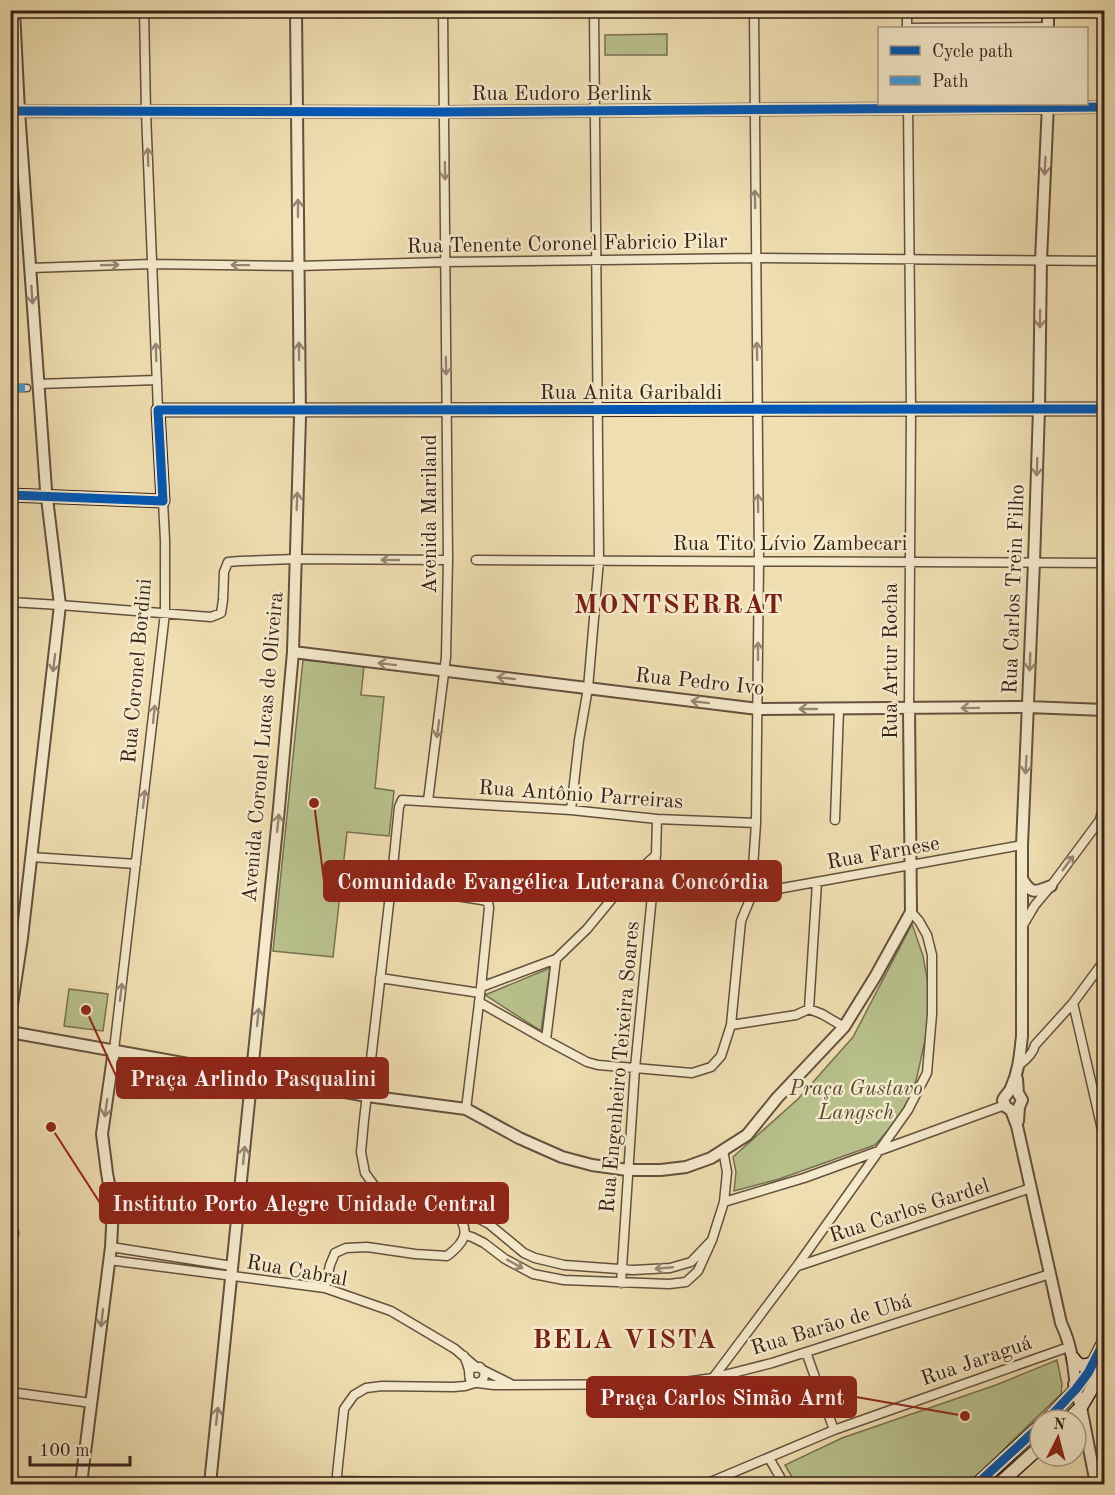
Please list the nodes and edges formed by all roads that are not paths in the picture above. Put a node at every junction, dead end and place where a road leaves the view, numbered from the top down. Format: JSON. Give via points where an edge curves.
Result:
{"nodes":[{"id":1,"x":14,"y":10,"type":"edge"},
{"id":2,"x":144,"y":10,"type":"edge"},
{"id":3,"x":296,"y":10,"type":"edge"},
{"id":4,"x":443,"y":10,"type":"edge"},
{"id":5,"x":594,"y":10,"type":"edge"},
{"id":6,"x":754,"y":10,"type":"edge"},
{"id":7,"x":906,"y":10,"type":"edge"},
{"id":8,"x":1048,"y":10,"type":"edge"},
{"id":9,"x":907,"y":27,"type":"edge"},
{"id":10,"x":1048,"y":27,"type":"edge"},
{"id":11,"x":14,"y":88,"type":"edge"},
{"id":12,"x":908,"y":106,"type":"edge"},
{"id":13,"x":1048,"y":106,"type":"edge"},
{"id":14,"x":1104,"y":107,"type":"edge"},
{"id":15,"x":755,"y":110,"type":"junction"},
{"id":16,"x":19,"y":111,"type":"junction"},
{"id":17,"x":595,"y":111,"type":"junction"},
{"id":18,"x":146,"y":112,"type":"junction"},
{"id":19,"x":297,"y":112,"type":"junction"},
{"id":20,"x":444,"y":112,"type":"junction"},
{"id":21,"x":756,"y":258,"type":"junction"},
{"id":22,"x":909,"y":258,"type":"junction"},
{"id":23,"x":596,"y":259,"type":"junction"},
{"id":24,"x":1041,"y":260,"type":"junction"},
{"id":25,"x":1104,"y":261,"type":"edge"},
{"id":26,"x":446,"y":262,"type":"junction"},
{"id":27,"x":152,"y":264,"type":"junction"},
{"id":28,"x":298,"y":266,"type":"junction"},
{"id":29,"x":30,"y":268,"type":"junction"},
{"id":30,"x":157,"y":380,"type":"junction"},
{"id":31,"x":39,"y":384,"type":"junction"},
{"id":32,"x":10,"y":388,"type":"edge"},
{"id":33,"x":27,"y":388,"type":"dead end"},
{"id":34,"x":911,"y":409,"type":"junction"},
{"id":35,"x":1039,"y":409,"type":"junction"},
{"id":36,"x":1104,"y":409,"type":"edge"},
{"id":37,"x":158,"y":410,"type":"junction"},
{"id":38,"x":300,"y":410,"type":"junction"},
{"id":39,"x":447,"y":410,"type":"junction"},
{"id":40,"x":597,"y":410,"type":"junction"},
{"id":41,"x":758,"y":410,"type":"junction"},
{"id":42,"x":10,"y":495,"type":"edge"},
{"id":43,"x":46,"y":497,"type":"junction"},
{"id":44,"x":163,"y":501,"type":"junction"},
{"id":45,"x":295,"y":560,"type":"junction"},
{"id":46,"x":448,"y":560,"type":"junction"},
{"id":47,"x":476,"y":560,"type":"dead end"},
{"id":48,"x":599,"y":560,"type":"junction"},
{"id":49,"x":759,"y":561,"type":"junction"},
{"id":50,"x":910,"y":562,"type":"junction"},
{"id":51,"x":1034,"y":562,"type":"junction"},
{"id":52,"x":1104,"y":563,"type":"edge"},
{"id":53,"x":10,"y":602,"type":"edge"},
{"id":54,"x":60,"y":605,"type":"junction"},
{"id":55,"x":165,"y":613,"type":"junction"},
{"id":56,"x":293,"y":652,"type":"junction"},
{"id":57,"x":445,"y":671,"type":"junction"},
{"id":58,"x":588,"y":688,"type":"junction"},
{"id":59,"x":1028,"y":707,"type":"junction"},
{"id":60,"x":909,"y":708,"type":"junction"},
{"id":61,"x":758,"y":709,"type":"junction"},
{"id":62,"x":839,"y":709,"type":"junction"},
{"id":63,"x":1104,"y":710,"type":"edge"},
{"id":64,"x":428,"y":801,"type":"junction"},
{"id":65,"x":1104,"y":803,"type":"edge"},
{"id":66,"x":571,"y":810,"type":"junction"},
{"id":67,"x":657,"y":819,"type":"junction"},
{"id":68,"x":836,"y":820,"type":"dead end"},
{"id":69,"x":756,"y":823,"type":"junction"},
{"id":70,"x":1022,"y":845,"type":"junction"},
{"id":71,"x":656,"y":855,"type":"junction"},
{"id":72,"x":31,"y":857,"type":"junction"},
{"id":73,"x":136,"y":864,"type":"junction"},
{"id":74,"x":911,"y":865,"type":"junction"},
{"id":75,"x":1022,"y":879,"type":"junction"},
{"id":76,"x":817,"y":882,"type":"junction"},
{"id":77,"x":1051,"y":885,"type":"junction"},
{"id":78,"x":392,"y":886,"type":"junction"},
{"id":79,"x":751,"y":897,"type":"junction"},
{"id":80,"x":910,"y":912,"type":"junction"},
{"id":81,"x":1022,"y":928,"type":"junction"},
{"id":82,"x":16,"y":936,"type":"edge"},
{"id":83,"x":555,"y":958,"type":"junction"},
{"id":84,"x":1104,"y":961,"type":"edge"},
{"id":85,"x":380,"y":978,"type":"junction"},
{"id":86,"x":480,"y":994,"type":"junction"},
{"id":87,"x":1073,"y":1003,"type":"junction"},
{"id":88,"x":809,"y":1008,"type":"junction"},
{"id":89,"x":10,"y":1018,"type":"edge"},
{"id":90,"x":730,"y":1024,"type":"junction"},
{"id":91,"x":844,"y":1027,"type":"junction"},
{"id":92,"x":10,"y":1032,"type":"edge"},
{"id":93,"x":546,"y":1040,"type":"junction"},
{"id":94,"x":1035,"y":1045,"type":"junction"},
{"id":95,"x":114,"y":1050,"type":"junction"},
{"id":96,"x":1020,"y":1051,"type":"junction"},
{"id":97,"x":635,"y":1068,"type":"junction"},
{"id":98,"x":1018,"y":1071,"type":"junction"},
{"id":99,"x":252,"y":1075,"type":"junction"},
{"id":100,"x":367,"y":1096,"type":"junction"},
{"id":101,"x":1011,"y":1101,"type":"junction"},
{"id":102,"x":466,"y":1109,"type":"junction"},
{"id":103,"x":1104,"y":1137,"type":"edge"},
{"id":104,"x":723,"y":1150,"type":"junction"},
{"id":105,"x":878,"y":1152,"type":"junction"},
{"id":106,"x":628,"y":1170,"type":"junction"},
{"id":107,"x":1031,"y":1188,"type":"junction"},
{"id":108,"x":724,"y":1202,"type":"junction"},
{"id":109,"x":452,"y":1208,"type":"junction"},
{"id":110,"x":12,"y":1233,"type":"edge"},
{"id":111,"x":465,"y":1235,"type":"junction"},
{"id":112,"x":712,"y":1240,"type":"junction"},
{"id":113,"x":111,"y":1247,"type":"junction"},
{"id":114,"x":132,"y":1250,"type":"junction"},
{"id":115,"x":10,"y":1251,"type":"edge"},
{"id":116,"x":109,"y":1260,"type":"junction"},
{"id":117,"x":131,"y":1262,"type":"junction"},
{"id":118,"x":797,"y":1266,"type":"junction"},
{"id":119,"x":621,"y":1269,"type":"junction"},
{"id":120,"x":234,"y":1273,"type":"junction"},
{"id":121,"x":1050,"y":1274,"type":"junction"},
{"id":122,"x":621,"y":1283,"type":"junction"},
{"id":123,"x":325,"y":1288,"type":"junction"},
{"id":124,"x":1061,"y":1323,"type":"junction"},
{"id":125,"x":1104,"y":1342,"type":"edge"},
{"id":126,"x":1063,"y":1349,"type":"junction"},
{"id":127,"x":806,"y":1352,"type":"junction"},
{"id":128,"x":1073,"y":1358,"type":"junction"},
{"id":129,"x":1099,"y":1365,"type":"edge"},
{"id":130,"x":474,"y":1370,"type":"junction"},
{"id":131,"x":713,"y":1378,"type":"junction"},
{"id":132,"x":476,"y":1383,"type":"junction"},
{"id":133,"x":511,"y":1384,"type":"junction"},
{"id":134,"x":453,"y":1387,"type":"junction"},
{"id":135,"x":1076,"y":1389,"type":"junction"},
{"id":136,"x":10,"y":1392,"type":"edge"},
{"id":137,"x":91,"y":1403,"type":"junction"},
{"id":138,"x":1059,"y":1407,"type":"joint"},
{"id":139,"x":1081,"y":1407,"type":"junction"},
{"id":140,"x":834,"y":1430,"type":"junction"},
{"id":141,"x":1028,"y":1437,"type":"edge"},
{"id":142,"x":769,"y":1458,"type":"junction"},
{"id":143,"x":1028,"y":1458,"type":"edge"},
{"id":144,"x":336,"y":1483,"type":"edge"},
{"id":145,"x":81,"y":1485,"type":"edge"},
{"id":146,"x":210,"y":1485,"type":"edge"},
{"id":147,"x":513,"y":1485,"type":"edge"},
{"id":148,"x":699,"y":1485,"type":"edge"},
{"id":149,"x":784,"y":1485,"type":"edge"},
{"id":150,"x":977,"y":1485,"type":"edge"},
{"id":151,"x":999,"y":1485,"type":"edge"},
{"id":152,"x":1096,"y":1485,"type":"edge"}],
"edges":[{"from":1,"to":11,"type":"street"},
{"from":2,"to":18,"type":"street","name":"Rua Coronel Bordini"},
{"from":3,"to":19,"type":"street","name":"Avenida Coronel Lucas de Oliveira"},
{"from":4,"to":20,"type":"street","name":"Avenida Mariland"},
{"from":5,"to":17,"type":"street"},
{"from":6,"to":15,"type":"street"},
{"from":7,"to":9,"type":"street"},
{"from":8,"to":10,"type":"street"},
{"from":11,"to":16,"type":"street"},
{"from":12,"to":13,"type":"street","name":"Rua Eudoro Berlink"},
{"from":12,"to":15,"type":"street","name":"Rua Eudoro Berlink"},
{"from":12,"to":22,"type":"street","name":"Rua Artur Rocha"},
{"from":13,"to":14,"type":"street","name":"Rua Eudoro Berlink"},
{"from":13,"to":24,"type":"street","name":"Rua Carlos Trein Filho","one_way":true},
{"from":15,"to":17,"type":"street","name":"Rua Eudoro Berlink"},
{"from":21,"to":15,"type":"street","one_way":true},
{"from":16,"to":18,"type":"street","name":"Rua Eudoro Berlink"},
{"from":16,"to":29,"type":"street"},
{"from":17,"to":20,"type":"street","name":"Rua Eudoro Berlink"},
{"from":17,"to":23,"type":"street"},
{"from":18,"to":19,"type":"street","name":"Rua Eudoro Berlink"},
{"from":27,"to":18,"type":"street","name":"Rua Coronel Bordini","one_way":true},
{"from":19,"to":20,"type":"street","name":"Rua Eudoro Berlink"},
{"from":28,"to":19,"type":"street","name":"Avenida Coronel Lucas de Oliveira","one_way":true},
{"from":20,"to":26,"type":"street","name":"Avenida Mariland","one_way":true},
{"from":21,"to":22,"type":"street","name":"Rua Tenente Coronel Fabricio Pilar"},
{"from":21,"to":23,"type":"street","name":"Rua Tenente Coronel Fabricio Pilar"},
{"from":41,"to":21,"type":"street","one_way":true},
{"from":22,"to":24,"type":"street","name":"Rua Tenente Coronel Fabricio Pilar"},
{"from":22,"to":34,"type":"street","name":"Rua Artur Rocha"},
{"from":23,"to":26,"type":"street","name":"Rua Tenente Coronel Fabricio Pilar"},
{"from":23,"to":40,"type":"street"},
{"from":24,"to":25,"type":"street","name":"Rua Tenente Coronel Fabricio Pilar"},
{"from":24,"to":35,"type":"street","name":"Rua Carlos Trein Filho","one_way":true},
{"from":26,"to":28,"type":"street","name":"Rua Tenente Coronel Fabricio Pilar"},
{"from":26,"to":39,"type":"street","name":"Avenida Mariland","one_way":true},
{"from":28,"to":27,"type":"street","name":"Rua Tenente Coronel Fabricio Pilar","one_way":true},
{"from":29,"to":27,"type":"street","name":"Rua Tenente Coronel Fabricio Pilar","one_way":true},
{"from":30,"to":27,"type":"street","name":"Rua Coronel Bordini","one_way":true},
{"from":38,"to":28,"type":"street","name":"Avenida Coronel Lucas de Oliveira","one_way":true},
{"from":29,"to":31,"type":"street","one_way":true},
{"from":30,"to":31,"type":"street"},
{"from":30,"to":37,"type":"street","name":"Rua Coronel Bordini"},
{"from":31,"to":43,"type":"street"},
{"from":32,"to":33,"type":"street"},
{"from":34,"to":35,"type":"main road","name":"Rua Anita Garibaldi"},
{"from":34,"to":41,"type":"main road","name":"Rua Anita Garibaldi"},
{"from":34,"to":50,"type":"street","name":"Rua Artur Rocha"},
{"from":35,"to":36,"type":"main road","name":"Rua Anita Garibaldi"},
{"from":35,"to":51,"type":"street","name":"Rua Carlos Trein Filho","one_way":true},
{"from":37,"to":38,"type":"main road","name":"Rua Anita Garibaldi"},
{"from":37,"to":44,"type":"main road","name":"Rua Coronel Bordini"},
{"from":38,"to":39,"type":"main road","name":"Rua Anita Garibaldi"},
{"from":45,"to":38,"type":"street","name":"Avenida Coronel Lucas de Oliveira","one_way":true},
{"from":39,"to":40,"type":"main road","name":"Rua Anita Garibaldi"},
{"from":39,"to":46,"type":"street","name":"Avenida Mariland"},
{"from":40,"to":41,"type":"main road","name":"Rua Anita Garibaldi"},
{"from":40,"to":48,"type":"street"},
{"from":49,"to":41,"type":"street","one_way":true},
{"from":42,"to":43,"type":"main road"},
{"from":43,"to":44,"type":"main road"},
{"from":43,"to":54,"type":"street"},
{"from":44,"to":55,"type":"street","name":"Rua Coronel Bordini"},
{"from":46,"to":45,"type":"street","one_way":true},
{"from":45,"to":55,"type":"street","via":[[228,562],[221,613],[211,617]]},
{"from":45,"to":56,"type":"street","name":"Avenida Coronel Lucas de Oliveira"},
{"from":46,"to":57,"type":"street","name":"Avenida Mariland"},
{"from":47,"to":48,"type":"street","name":"Rua Tito Lívio Zambecari"},
{"from":48,"to":49,"type":"street","name":"Rua Tito Lívio Zambecari"},
{"from":48,"to":58,"type":"street"},
{"from":49,"to":50,"type":"street","name":"Rua Tito Lívio Zambecari"},
{"from":61,"to":49,"type":"street","one_way":true},
{"from":50,"to":51,"type":"street","name":"Rua Tito Lívio Zambecari"},
{"from":50,"to":60,"type":"street","name":"Rua Artur Rocha"},
{"from":51,"to":52,"type":"street","name":"Rua Tito Lívio Zambecari"},
{"from":51,"to":59,"type":"street","name":"Rua Carlos Trein Filho","one_way":true},
{"from":53,"to":54,"type":"street"},
{"from":54,"to":55,"type":"street"},
{"from":54,"to":72,"type":"street","one_way":true},
{"from":73,"to":55,"type":"street","name":"Rua Coronel Bordini","one_way":true},
{"from":57,"to":56,"type":"street","name":"Rua Pedro Ivo","one_way":true},
{"from":99,"to":56,"type":"street","name":"Avenida Coronel Lucas de Oliveira","one_way":true},
{"from":58,"to":57,"type":"street","name":"Rua Pedro Ivo","one_way":true},
{"from":57,"to":64,"type":"street","name":"Avenida Mariland","one_way":true},
{"from":61,"to":58,"type":"street","name":"Rua Pedro Ivo","one_way":true},
{"from":58,"to":66,"type":"street"},
{"from":59,"to":60,"type":"street","name":"Rua Pedro Ivo","one_way":true},
{"from":59,"to":63,"type":"street","name":"Rua Pedro Ivo"},
{"from":59,"to":70,"type":"street","name":"Rua Carlos Trein Filho","one_way":true},
{"from":60,"to":62,"type":"street","name":"Rua Pedro Ivo"},
{"from":60,"to":74,"type":"street","name":"Rua Artur Rocha"},
{"from":62,"to":61,"type":"street","name":"Rua Pedro Ivo","one_way":true},
{"from":61,"to":69,"type":"street"},
{"from":62,"to":68,"type":"street"},
{"from":64,"to":66,"type":"street","name":"Rua Antônio Parreiras"},
{"from":64,"to":78,"type":"street","name":"Rua Antônio Parreiras","via":[[402,800],[399,807]]},
{"from":77,"to":65,"type":"street","one_way":true,"via":[[1100,820]]},
{"from":66,"to":67,"type":"street","name":"Rua Antônio Parreiras"},
{"from":67,"to":69,"type":"street","name":"Rua Antônio Parreiras"},
{"from":67,"to":71,"type":"street","name":"Rua Engenheiro Teixeira Soares"},
{"from":69,"to":79,"type":"street"},
{"from":70,"to":74,"type":"street","name":"Rua Farnese"},
{"from":70,"to":75,"type":"street","name":"Rua Carlos Trein Filho"},
{"from":71,"to":83,"type":"street"},
{"from":71,"to":97,"type":"street","name":"Rua Engenheiro Teixeira Soares"},
{"from":72,"to":73,"type":"street"},
{"from":72,"to":82,"type":"street"},
{"from":95,"to":73,"type":"street","name":"Rua Coronel Bordini","one_way":true},
{"from":74,"to":76,"type":"street","name":"Rua Farnese"},
{"from":74,"to":80,"type":"street","name":"Rua Artur Rocha"},
{"from":75,"to":77,"type":"street","via":[[1032,891]]},
{"from":75,"to":81,"type":"street","name":"Rua Carlos Trein Filho"},
{"from":76,"to":79,"type":"street","name":"Rua Farnese"},
{"from":76,"to":88,"type":"street"},
{"from":77,"to":81,"type":"street"},
{"from":78,"to":85,"type":"street"},
{"from":78,"to":86,"type":"street","via":[[488,903]]},
{"from":79,"to":90,"type":"street","via":[[741,921]]},
{"from":80,"to":91,"type":"street","name":"Rua Artur Rocha"},
{"from":80,"to":105,"type":"street","via":[[927,935],[932,955],[927,1073],[908,1110]]},
{"from":81,"to":96,"type":"street","name":"Rua Carlos Trein Filho"},
{"from":82,"to":89,"type":"street"},
{"from":83,"to":86,"type":"street"},
{"from":83,"to":93,"type":"street"},
{"from":84,"to":87,"type":"street"},
{"from":85,"to":86,"type":"street"},
{"from":85,"to":100,"type":"street"},
{"from":86,"to":93,"type":"street"},
{"from":86,"to":102,"type":"street"},
{"from":87,"to":94,"type":"street"},
{"from":87,"to":103,"type":"street"},
{"from":88,"to":90,"type":"street","via":[[796,1015]]},
{"from":88,"to":91,"type":"street"},
{"from":90,"to":97,"type":"street","via":[[721,1056],[711,1067],[692,1073]]},
{"from":91,"to":104,"type":"street","name":"Rua Artur Rocha","via":[[747,1135]]},
{"from":92,"to":95,"type":"street"},
{"from":93,"to":97,"type":"street","via":[[587,1062]]},
{"from":94,"to":96,"type":"street"},
{"from":94,"to":98,"type":"street"},
{"from":95,"to":99,"type":"street"},
{"from":95,"to":113,"type":"street","name":"Rua Coronel Bordini","one_way":true,"via":[[102,1134],[113,1207]]},
{"from":96,"to":98,"type":"street","name":"Rua Carlos Trein Filho"},
{"from":97,"to":106,"type":"street","name":"Rua Engenheiro Teixeira Soares"},
{"from":98,"to":101,"type":"street","name":"Rua Carlos Trein Filho"},
{"from":99,"to":100,"type":"street"},
{"from":120,"to":99,"type":"street","name":"Avenida Coronel Lucas de Oliveira","one_way":true},
{"from":100,"to":102,"type":"street"},
{"from":100,"to":109,"type":"street","via":[[361,1152],[365,1173],[379,1192],[403,1201]]},
{"from":101,"to":105,"type":"street"},
{"from":101,"to":107,"type":"street"},
{"from":102,"to":106,"type":"street","name":"Rua Artur Rocha","via":[[561,1157]]},
{"from":104,"to":106,"type":"street","name":"Rua Artur Rocha","via":[[686,1167]]},
{"from":104,"to":108,"type":"street","via":[[727,1172]]},
{"from":105,"to":108,"type":"street"},
{"from":105,"to":118,"type":"street"},
{"from":106,"to":119,"type":"street","name":"Rua Engenheiro Teixeira Soares"},
{"from":107,"to":118,"type":"street","name":"Rua Carlos Gardel"},
{"from":107,"to":121,"type":"street"},
{"from":108,"to":112,"type":"street"},
{"from":109,"to":111,"type":"street","via":[[465,1226]]},
{"from":109,"to":119,"type":"street","via":[[489,1224],[535,1258],[564,1265]]},
{"from":110,"to":115,"type":"street"},
{"from":111,"to":122,"type":"street","one_way":true,"via":[[533,1274]]},
{"from":111,"to":123,"type":"street","via":[[458,1248],[447,1256],[346,1248],[335,1253]]},
{"from":112,"to":119,"type":"street","one_way":true,"via":[[690,1262],[670,1268]]},
{"from":112,"to":122,"type":"street","via":[[698,1271],[686,1282]]},
{"from":113,"to":114,"type":"street","name":"Rua Cabral"},
{"from":113,"to":116,"type":"street","name":"Rua Coronel Bordini"},
{"from":114,"to":117,"type":"street"},
{"from":114,"to":120,"type":"street","name":"Rua Cabral"},
{"from":116,"to":117,"type":"street","name":"Rua Cabral"},
{"from":116,"to":137,"type":"street","name":"Rua Coronel Bordini","one_way":true},
{"from":117,"to":120,"type":"street","name":"Rua Cabral"},
{"from":118,"to":131,"type":"street"},
{"from":119,"to":122,"type":"street","name":"Rua Engenheiro Teixeira Soares"},
{"from":120,"to":123,"type":"street","name":"Rua Cabral"},
{"from":146,"to":120,"type":"street","name":"Avenida Coronel Lucas de Oliveira","one_way":true},
{"from":121,"to":124,"type":"street"},
{"from":121,"to":127,"type":"street","name":"Rua Barão de Ubá"},
{"from":123,"to":130,"type":"street","name":"Rua Cabral","via":[[391,1311],[464,1356]]},
{"from":124,"to":126,"type":"street"},
{"from":124,"to":128,"type":"street"},
{"from":125,"to":129,"type":"main road"},
{"from":126,"to":135,"type":"street"},
{"from":126,"to":140,"type":"street","name":"Rua Jaraguá"},
{"from":127,"to":131,"type":"street","name":"Rua Barão de Ubá"},
{"from":127,"to":140,"type":"street"},
{"from":128,"to":129,"type":"main road","via":[[1081,1366]]},
{"from":128,"to":135,"type":"street"},
{"from":129,"to":135,"type":"main road"},
{"from":129,"to":139,"type":"main road"},
{"from":130,"to":132,"type":"street","name":"Rua Cabral","via":[[471,1381]]},
{"from":130,"to":132,"type":"street","via":[[485,1377]]},
{"from":130,"to":133,"type":"street","name":"Rua Barão de Ubá"},
{"from":130,"to":134,"type":"street"},
{"from":131,"to":133,"type":"street","name":"Rua Barão de Ubá","via":[[670,1384]]},
{"from":132,"to":133,"type":"street","name":"Rua Barão de Ubá"},
{"from":132,"to":134,"type":"street","name":"Rua Barão de Ubá"},
{"from":134,"to":144,"type":"street","name":"Rua Barão de Ubá","via":[[374,1387],[354,1395],[344,1409]]},
{"from":135,"to":138,"type":"main road"},
{"from":135,"to":139,"type":"street"},
{"from":136,"to":137,"type":"street"},
{"from":137,"to":145,"type":"street","name":"Rua Coronel Bordini"},
{"from":138,"to":139,"type":"main road"},
{"from":139,"to":152,"type":"street"},
{"from":140,"to":142,"type":"street","name":"Rua Jaraguá"},
{"from":141,"to":150,"type":"main road"},
{"from":142,"to":148,"type":"street","name":"Rua Jaraguá"},
{"from":142,"to":149,"type":"street"},
{"from":143,"to":151,"type":"main road"},
{"from":144,"to":147,"type":"street"}]}
